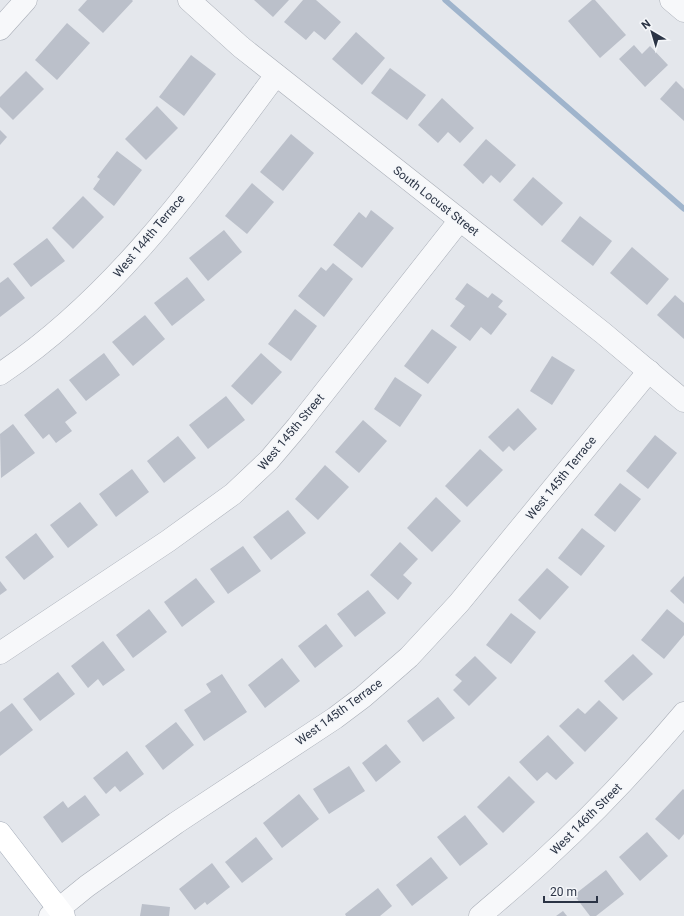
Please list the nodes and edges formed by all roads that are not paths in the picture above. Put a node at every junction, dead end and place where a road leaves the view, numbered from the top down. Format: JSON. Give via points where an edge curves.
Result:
{"nodes":[{"id":1,"x":26,"y":0,"type":"edge"},
{"id":2,"x":189,"y":0,"type":"edge"},
{"id":3,"x":671,"y":0,"type":"edge"},
{"id":4,"x":684,"y":11,"type":"edge"},
{"id":5,"x":0,"y":29,"type":"edge"},
{"id":6,"x":276,"y":75,"type":"junction"},
{"id":7,"x":460,"y":220,"type":"junction"},
{"id":8,"x":648,"y":371,"type":"junction"},
{"id":9,"x":0,"y":374,"type":"edge"},
{"id":10,"x":684,"y":401,"type":"edge"},
{"id":11,"x":0,"y":653,"type":"edge"},
{"id":12,"x":684,"y":713,"type":"edge"},
{"id":13,"x":0,"y":833,"type":"edge"},
{"id":14,"x":58,"y":914,"type":"edge"},
{"id":15,"x":480,"y":916,"type":"edge"}],
"edges":[{"from":1,"to":5,"type":"street"},
{"from":2,"to":6,"type":"street","name":"South Locust Street"},
{"from":3,"to":4,"type":"street"},
{"from":6,"to":7,"type":"street","name":"South Locust Street"},
{"from":6,"to":9,"type":"street","name":"West 144th Terrace","via":[[227,141],[122,269],[54,334]]},
{"from":7,"to":8,"type":"street","name":"South Locust Street"},
{"from":7,"to":11,"type":"street","name":"West 145th Street","via":[[297,427],[269,460],[233,494],[168,541]]},
{"from":8,"to":10,"type":"street","name":"South Locust Street"},
{"from":8,"to":14,"type":"street","name":"West 145th Terrace","via":[[459,603],[409,657],[340,714],[176,823],[87,886]]},
{"from":12,"to":15,"type":"street","name":"West 146th Street","via":[[604,803]]},
{"from":13,"to":14,"type":"main road"}]}
